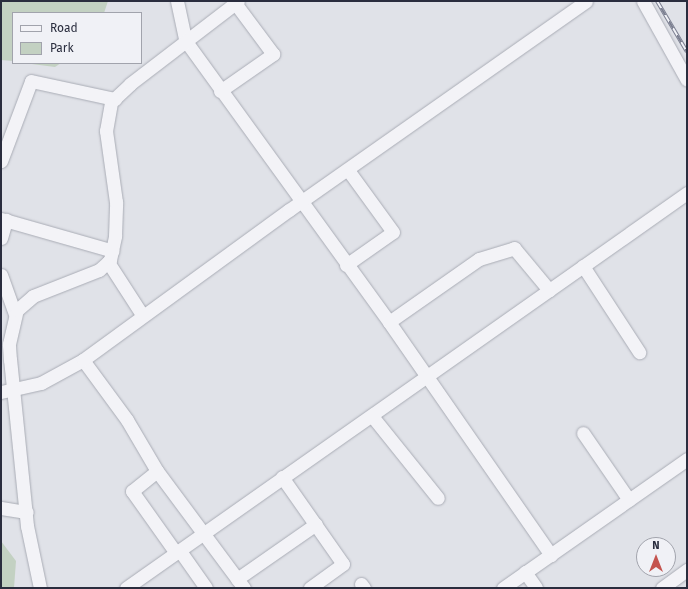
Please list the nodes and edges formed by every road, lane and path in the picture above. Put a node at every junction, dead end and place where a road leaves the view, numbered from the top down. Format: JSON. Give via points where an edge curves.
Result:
{"nodes":[{"id":1,"x":177,"y":1,"type":"edge"},
{"id":2,"x":586,"y":1,"type":"edge"},
{"id":3,"x":642,"y":1,"type":"edge"},
{"id":4,"x":237,"y":2,"type":"edge"},
{"id":5,"x":185,"y":40,"type":"junction"},
{"id":6,"x":687,"y":80,"type":"edge"},
{"id":7,"x":220,"y":91,"type":"junction"},
{"id":8,"x":115,"y":99,"type":"junction"},
{"id":9,"x":1,"y":160,"type":"edge"},
{"id":10,"x":348,"y":170,"type":"junction"},
{"id":11,"x":687,"y":193,"type":"edge"},
{"id":12,"x":302,"y":202,"type":"junction"},
{"id":13,"x":3,"y":219,"type":"edge"},
{"id":14,"x":1,"y":238,"type":"edge"},
{"id":15,"x":110,"y":256,"type":"junction"},
{"id":16,"x":346,"y":265,"type":"junction"},
{"id":17,"x":583,"y":266,"type":"junction"},
{"id":18,"x":1,"y":275,"type":"edge"},
{"id":19,"x":549,"y":290,"type":"junction"},
{"id":20,"x":16,"y":314,"type":"junction"},
{"id":21,"x":143,"y":316,"type":"junction"},
{"id":22,"x":389,"y":322,"type":"junction"},
{"id":23,"x":5,"y":345,"type":"edge"},
{"id":24,"x":639,"y":352,"type":"dead end"},
{"id":25,"x":83,"y":360,"type":"junction"},
{"id":26,"x":426,"y":378,"type":"junction"},
{"id":27,"x":7,"y":391,"type":"edge"},
{"id":28,"x":372,"y":416,"type":"junction"},
{"id":29,"x":583,"y":433,"type":"dead end"},
{"id":30,"x":687,"y":459,"type":"edge"},
{"id":31,"x":157,"y":470,"type":"junction"},
{"id":32,"x":282,"y":477,"type":"junction"},
{"id":33,"x":438,"y":498,"type":"dead end"},
{"id":34,"x":629,"y":500,"type":"junction"},
{"id":35,"x":1,"y":508,"type":"edge"},
{"id":36,"x":27,"y":512,"type":"junction"},
{"id":37,"x":316,"y":524,"type":"junction"},
{"id":38,"x":203,"y":533,"type":"junction"},
{"id":39,"x":178,"y":552,"type":"junction"},
{"id":40,"x":551,"y":554,"type":"junction"},
{"id":41,"x":687,"y":570,"type":"edge"},
{"id":42,"x":525,"y":572,"type":"junction"},
{"id":43,"x":240,"y":584,"type":"edge"},
{"id":44,"x":40,"y":588,"type":"edge"},
{"id":45,"x":126,"y":588,"type":"edge"},
{"id":46,"x":206,"y":588,"type":"edge"},
{"id":47,"x":310,"y":588,"type":"edge"},
{"id":48,"x":503,"y":588,"type":"edge"},
{"id":49,"x":536,"y":588,"type":"edge"},
{"id":50,"x":662,"y":588,"type":"edge"}],
"edges":[{"from":1,"to":5,"type":"street"},
{"from":2,"to":10,"type":"street"},
{"from":3,"to":6,"type":"street"},
{"from":4,"to":5,"type":"street"},
{"from":4,"to":7,"type":"street","via":[[273,54]]},
{"from":5,"to":7,"type":"street"},
{"from":5,"to":8,"type":"street"},
{"from":7,"to":12,"type":"street"},
{"from":8,"to":9,"type":"street","via":[[31,81]]},
{"from":8,"to":15,"type":"street","via":[[111,102],[106,131],[116,202]]},
{"from":10,"to":12,"type":"street"},
{"from":10,"to":16,"type":"street","via":[[393,232]]},
{"from":11,"to":17,"type":"street"},
{"from":12,"to":16,"type":"street"},
{"from":12,"to":21,"type":"street"},
{"from":13,"to":14,"type":"street"},
{"from":13,"to":15,"type":"street"},
{"from":15,"to":20,"type":"street","via":[[99,270],[33,296],[17,310]]},
{"from":15,"to":21,"type":"street"},
{"from":16,"to":22,"type":"street"},
{"from":17,"to":19,"type":"street"},
{"from":17,"to":24,"type":"street"},
{"from":18,"to":20,"type":"street"},
{"from":19,"to":22,"type":"street","via":[[514,248],[479,259]]},
{"from":19,"to":26,"type":"street"},
{"from":20,"to":23,"type":"street"},
{"from":21,"to":25,"type":"street"},
{"from":22,"to":26,"type":"street"},
{"from":23,"to":27,"type":"street"},
{"from":25,"to":27,"type":"street","via":[[41,382]]},
{"from":25,"to":31,"type":"street","via":[[127,420]]},
{"from":26,"to":28,"type":"street"},
{"from":26,"to":40,"type":"street"},
{"from":27,"to":36,"type":"street"},
{"from":28,"to":32,"type":"street"},
{"from":28,"to":33,"type":"street"},
{"from":29,"to":34,"type":"street"},
{"from":30,"to":34,"type":"street"},
{"from":31,"to":38,"type":"street"},
{"from":31,"to":39,"type":"street","via":[[132,491]]},
{"from":32,"to":37,"type":"street"},
{"from":32,"to":38,"type":"street"},
{"from":34,"to":40,"type":"street"},
{"from":35,"to":36,"type":"street"},
{"from":36,"to":44,"type":"street"},
{"from":37,"to":43,"type":"street"},
{"from":37,"to":47,"type":"street","via":[[343,564]]},
{"from":38,"to":39,"type":"street"},
{"from":38,"to":43,"type":"street"},
{"from":39,"to":45,"type":"street"},
{"from":39,"to":46,"type":"street"},
{"from":40,"to":42,"type":"street"},
{"from":41,"to":50,"type":"street"},
{"from":42,"to":48,"type":"street"},
{"from":42,"to":49,"type":"street"}]}
